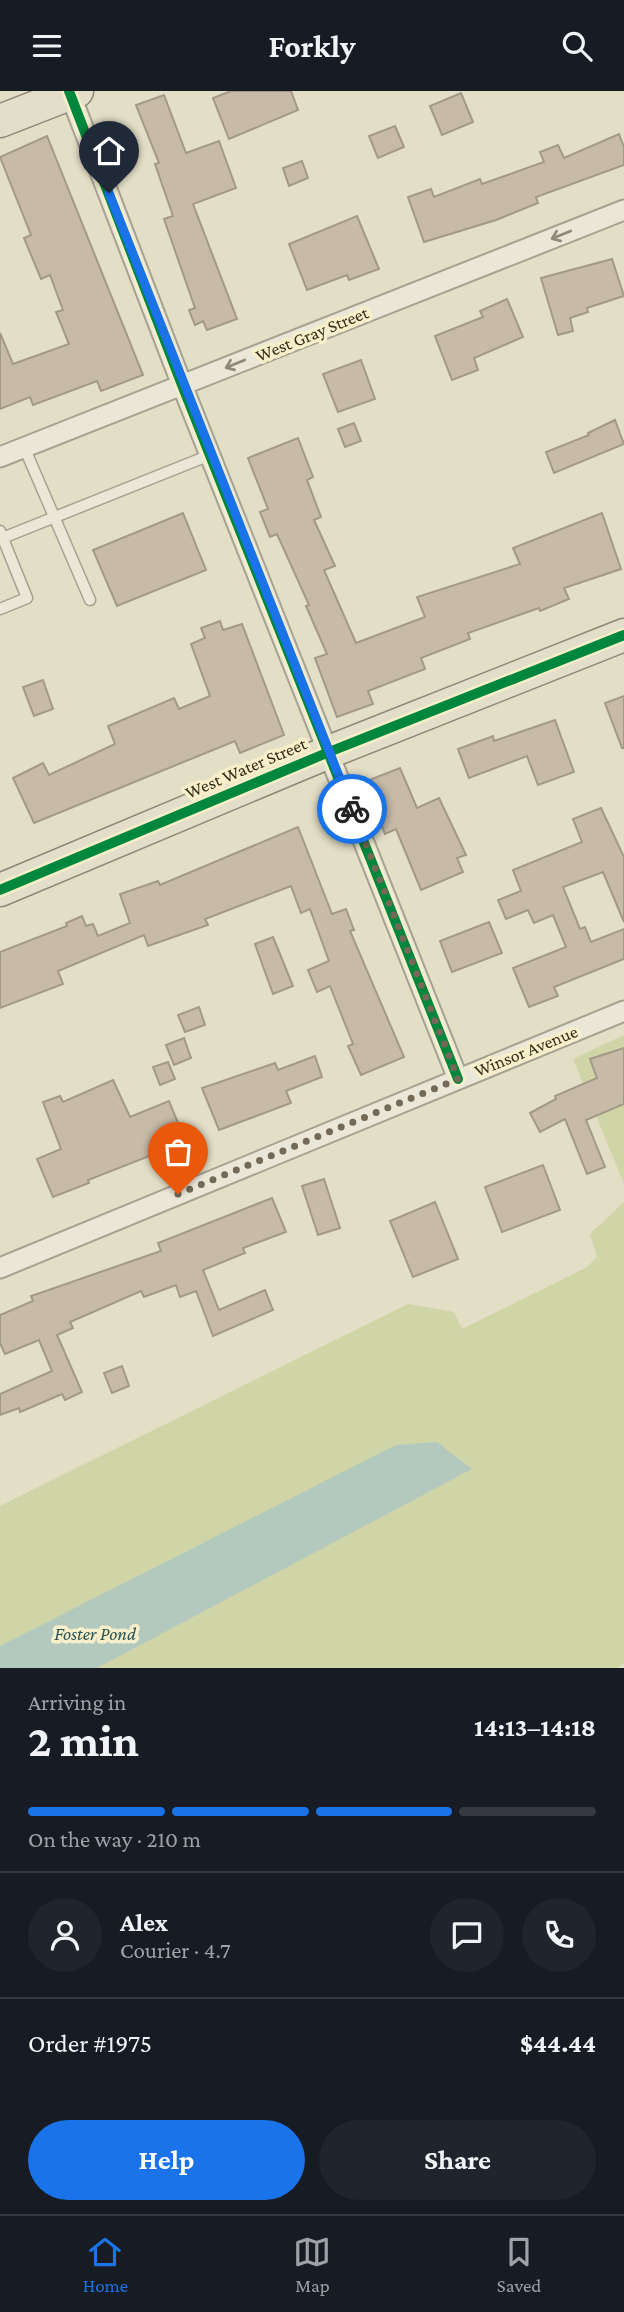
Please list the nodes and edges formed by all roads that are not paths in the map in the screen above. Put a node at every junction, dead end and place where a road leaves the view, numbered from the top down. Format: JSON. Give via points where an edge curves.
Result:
{"nodes":[{"id":1,"x":72,"y":92,"type":"edge"},
{"id":2,"x":0,"y":121,"type":"edge"},
{"id":3,"x":624,"y":210,"type":"edge"},
{"id":4,"x":182,"y":385,"type":"junction"},
{"id":5,"x":24,"y":447,"type":"junction"},
{"id":6,"x":210,"y":455,"type":"junction"},
{"id":7,"x":0,"y":457,"type":"edge"},
{"id":8,"x":53,"y":517,"type":"junction"},
{"id":9,"x":1,"y":536,"type":"edge"},
{"id":10,"x":90,"y":600,"type":"dead end"},
{"id":11,"x":0,"y":609,"type":"edge"},
{"id":12,"x":624,"y":635,"type":"edge"},
{"id":13,"x":329,"y":752,"type":"junction"},
{"id":14,"x":0,"y":890,"type":"edge"},
{"id":15,"x":624,"y":1011,"type":"edge"},
{"id":16,"x":458,"y":1079,"type":"junction"},
{"id":17,"x":0,"y":1268,"type":"edge"}],
"edges":[{"from":1,"to":2,"type":"main road"},
{"from":1,"to":4,"type":"street"},
{"from":3,"to":4,"type":"street","name":"West Gray Street","one_way":true},
{"from":4,"to":5,"type":"street","name":"West Gray Street"},
{"from":4,"to":6,"type":"street"},
{"from":5,"to":7,"type":"street","name":"West Gray Street"},
{"from":5,"to":8,"type":"lane"},
{"from":6,"to":8,"type":"lane"},
{"from":6,"to":13,"type":"street"},
{"from":8,"to":9,"type":"lane"},
{"from":8,"to":10,"type":"lane"},
{"from":9,"to":11,"type":"lane","via":[[27,598]]},
{"from":12,"to":13,"type":"main road","name":"West Water Street"},
{"from":13,"to":14,"type":"main road","name":"West Water Street"},
{"from":13,"to":16,"type":"street"},
{"from":15,"to":16,"type":"street","name":"Winsor Avenue"},
{"from":16,"to":17,"type":"street","name":"Winsor Avenue"}]}
